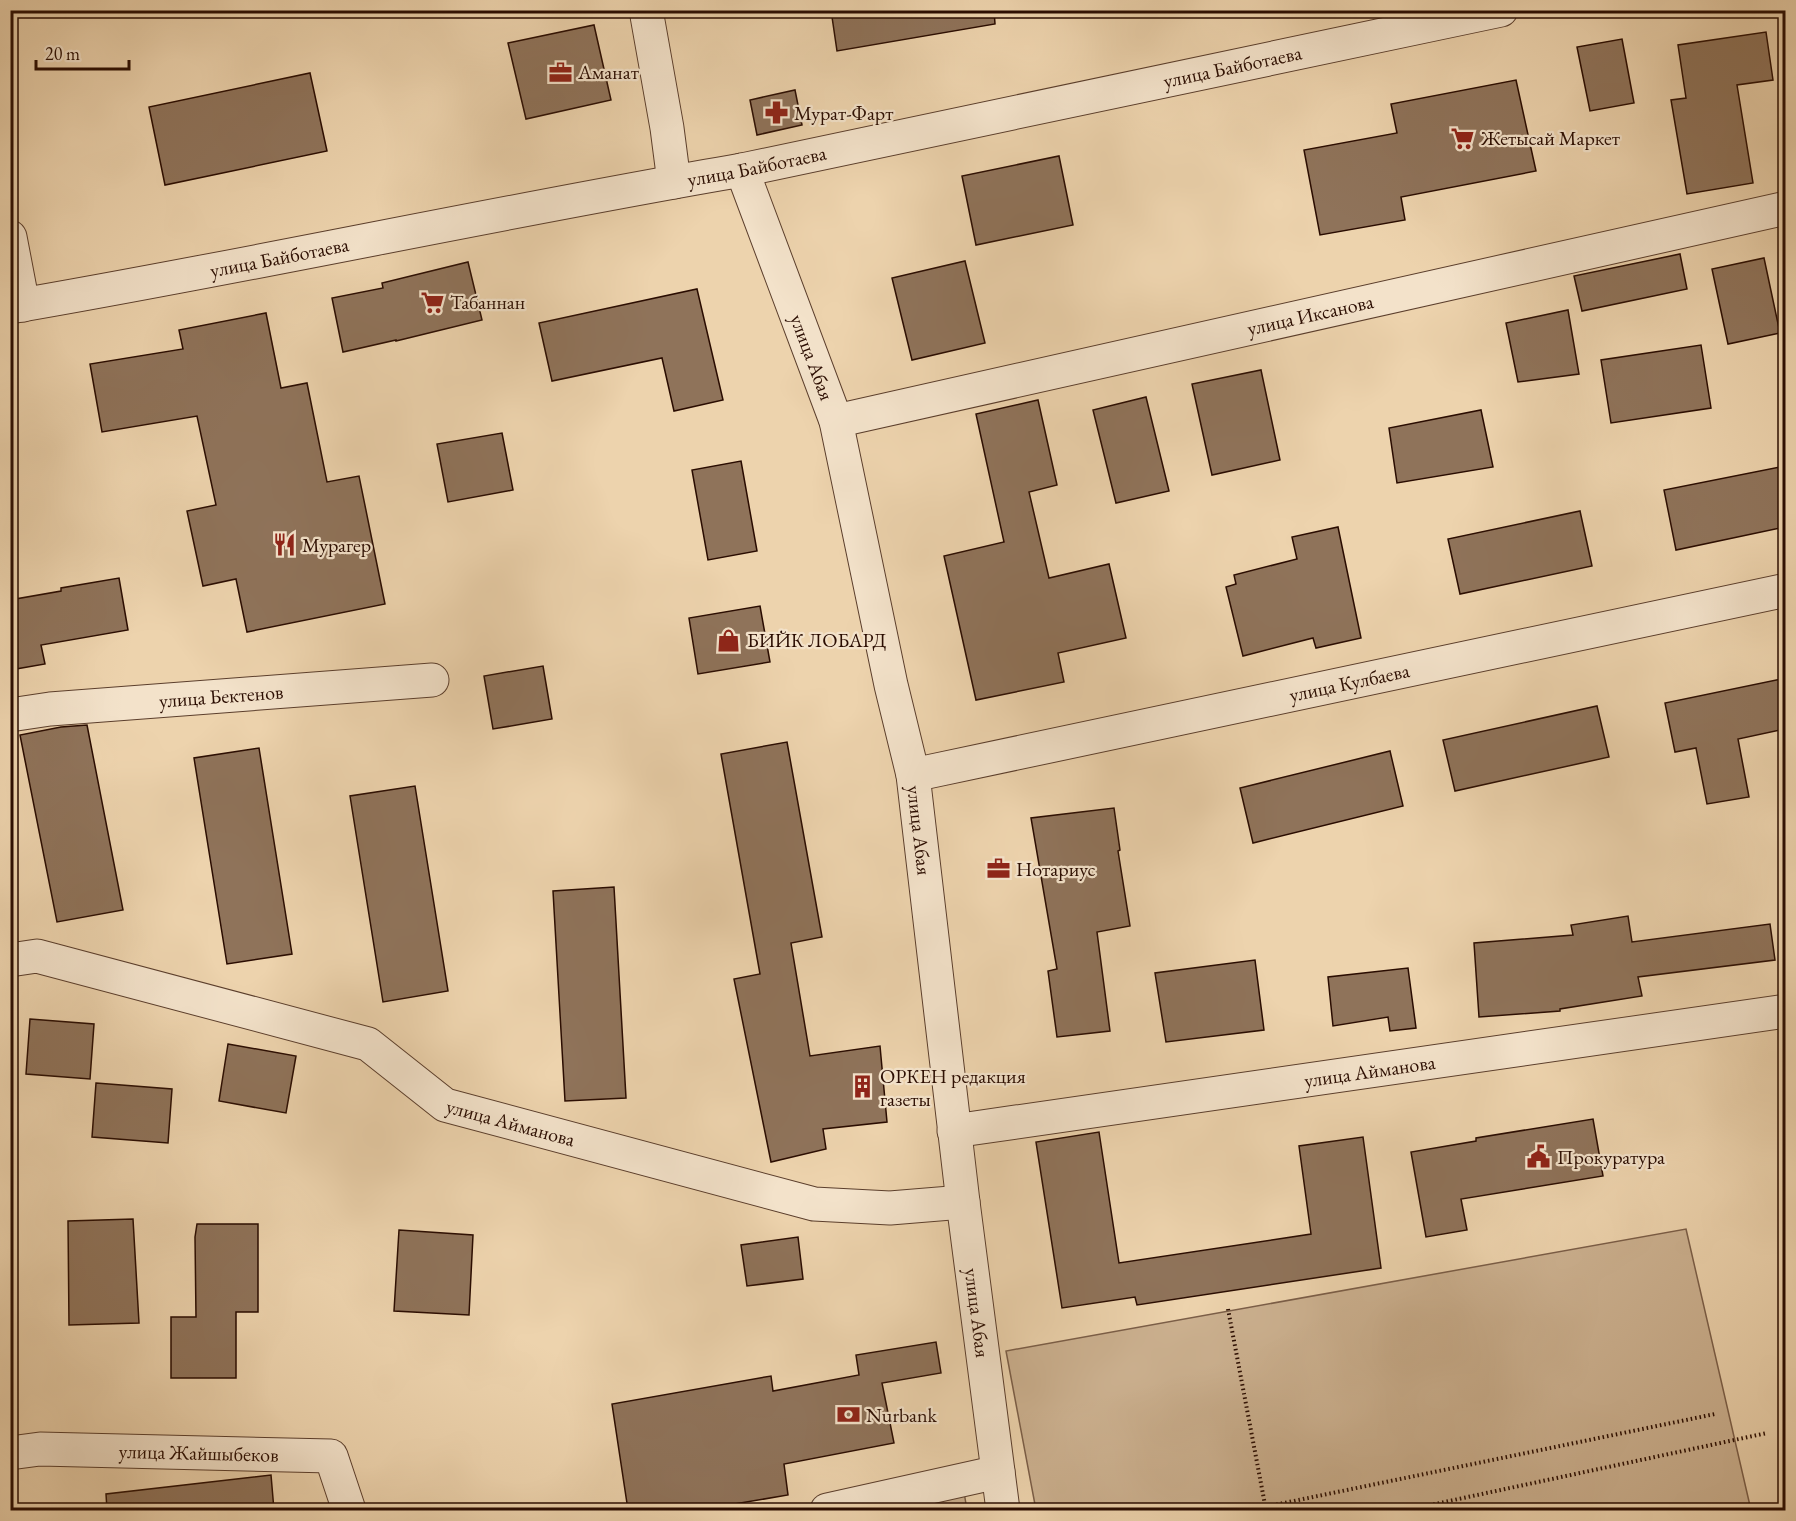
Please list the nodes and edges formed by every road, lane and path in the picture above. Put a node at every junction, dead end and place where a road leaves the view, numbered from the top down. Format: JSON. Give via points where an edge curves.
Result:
{"nodes":[{"id":1,"x":646,"y":10,"type":"edge"},
{"id":2,"x":1489,"y":12,"type":"edge"},
{"id":3,"x":742,"y":170,"type":"junction"},
{"id":4,"x":674,"y":182,"type":"junction"},
{"id":5,"x":1785,"y":208,"type":"edge"},
{"id":6,"x":10,"y":237,"type":"edge"},
{"id":7,"x":17,"y":306,"type":"edge"},
{"id":8,"x":836,"y":421,"type":"junction"},
{"id":9,"x":1785,"y":590,"type":"edge"},
{"id":10,"x":432,"y":680,"type":"dead end"},
{"id":11,"x":10,"y":715,"type":"edge"},
{"id":12,"x":913,"y":775,"type":"junction"},
{"id":13,"x":10,"y":960,"type":"edge"},
{"id":14,"x":1785,"y":1011,"type":"edge"},
{"id":15,"x":954,"y":1131,"type":"junction"},
{"id":16,"x":963,"y":1202,"type":"junction"},
{"id":17,"x":1228,"y":1309,"type":"dead end"},
{"id":18,"x":1715,"y":1414,"type":"dead end"},
{"id":19,"x":1767,"y":1433,"type":"dead end"},
{"id":20,"x":10,"y":1453,"type":"edge"},
{"id":21,"x":998,"y":1472,"type":"junction"},
{"id":22,"x":1265,"y":1509,"type":"edge"},
{"id":23,"x":349,"y":1510,"type":"edge"},
{"id":24,"x":827,"y":1510,"type":"edge"},
{"id":25,"x":1003,"y":1510,"type":"edge"},
{"id":26,"x":1098,"y":1510,"type":"edge"},
{"id":27,"x":1108,"y":1510,"type":"edge"},
{"id":28,"x":1250,"y":1510,"type":"edge"},
{"id":29,"x":1407,"y":1510,"type":"edge"}],
"edges":[{"from":1,"to":4,"type":"street"},
{"from":2,"to":3,"type":"street","name":"улица Байботаева"},
{"from":3,"to":4,"type":"street","name":"улица Байботаева"},
{"from":3,"to":8,"type":"street","name":"улица Абая"},
{"from":4,"to":7,"type":"street","name":"улица Байботаева"},
{"from":5,"to":8,"type":"street","name":"улица Иксанова"},
{"from":6,"to":7,"type":"street"},
{"from":8,"to":12,"type":"street","name":"улица Абая"},
{"from":9,"to":12,"type":"street","name":"улица Кулбаева"},
{"from":10,"to":11,"type":"street","name":"улица Бектенов"},
{"from":12,"to":15,"type":"street","name":"улица Абая"},
{"from":13,"to":16,"type":"street","name":"улица Айманова","via":[[36,956],[368,1044],[445,1105],[814,1204],[890,1208]]},
{"from":14,"to":15,"type":"street","name":"улица Айманова"},
{"from":15,"to":16,"type":"street","name":"улица Абая"},
{"from":16,"to":21,"type":"street","name":"улица Абая"},
{"from":17,"to":22,"type":"path"},
{"from":18,"to":22,"type":"path"},
{"from":19,"to":29,"type":"path"},
{"from":20,"to":23,"type":"street","name":"улица Жайшыбеков","via":[[40,1449],[331,1456]]},
{"from":21,"to":24,"type":"street"},
{"from":21,"to":25,"type":"street","name":"улица Абая"},
{"from":22,"to":28,"type":"path"},
{"from":26,"to":27,"type":"path"}]}
